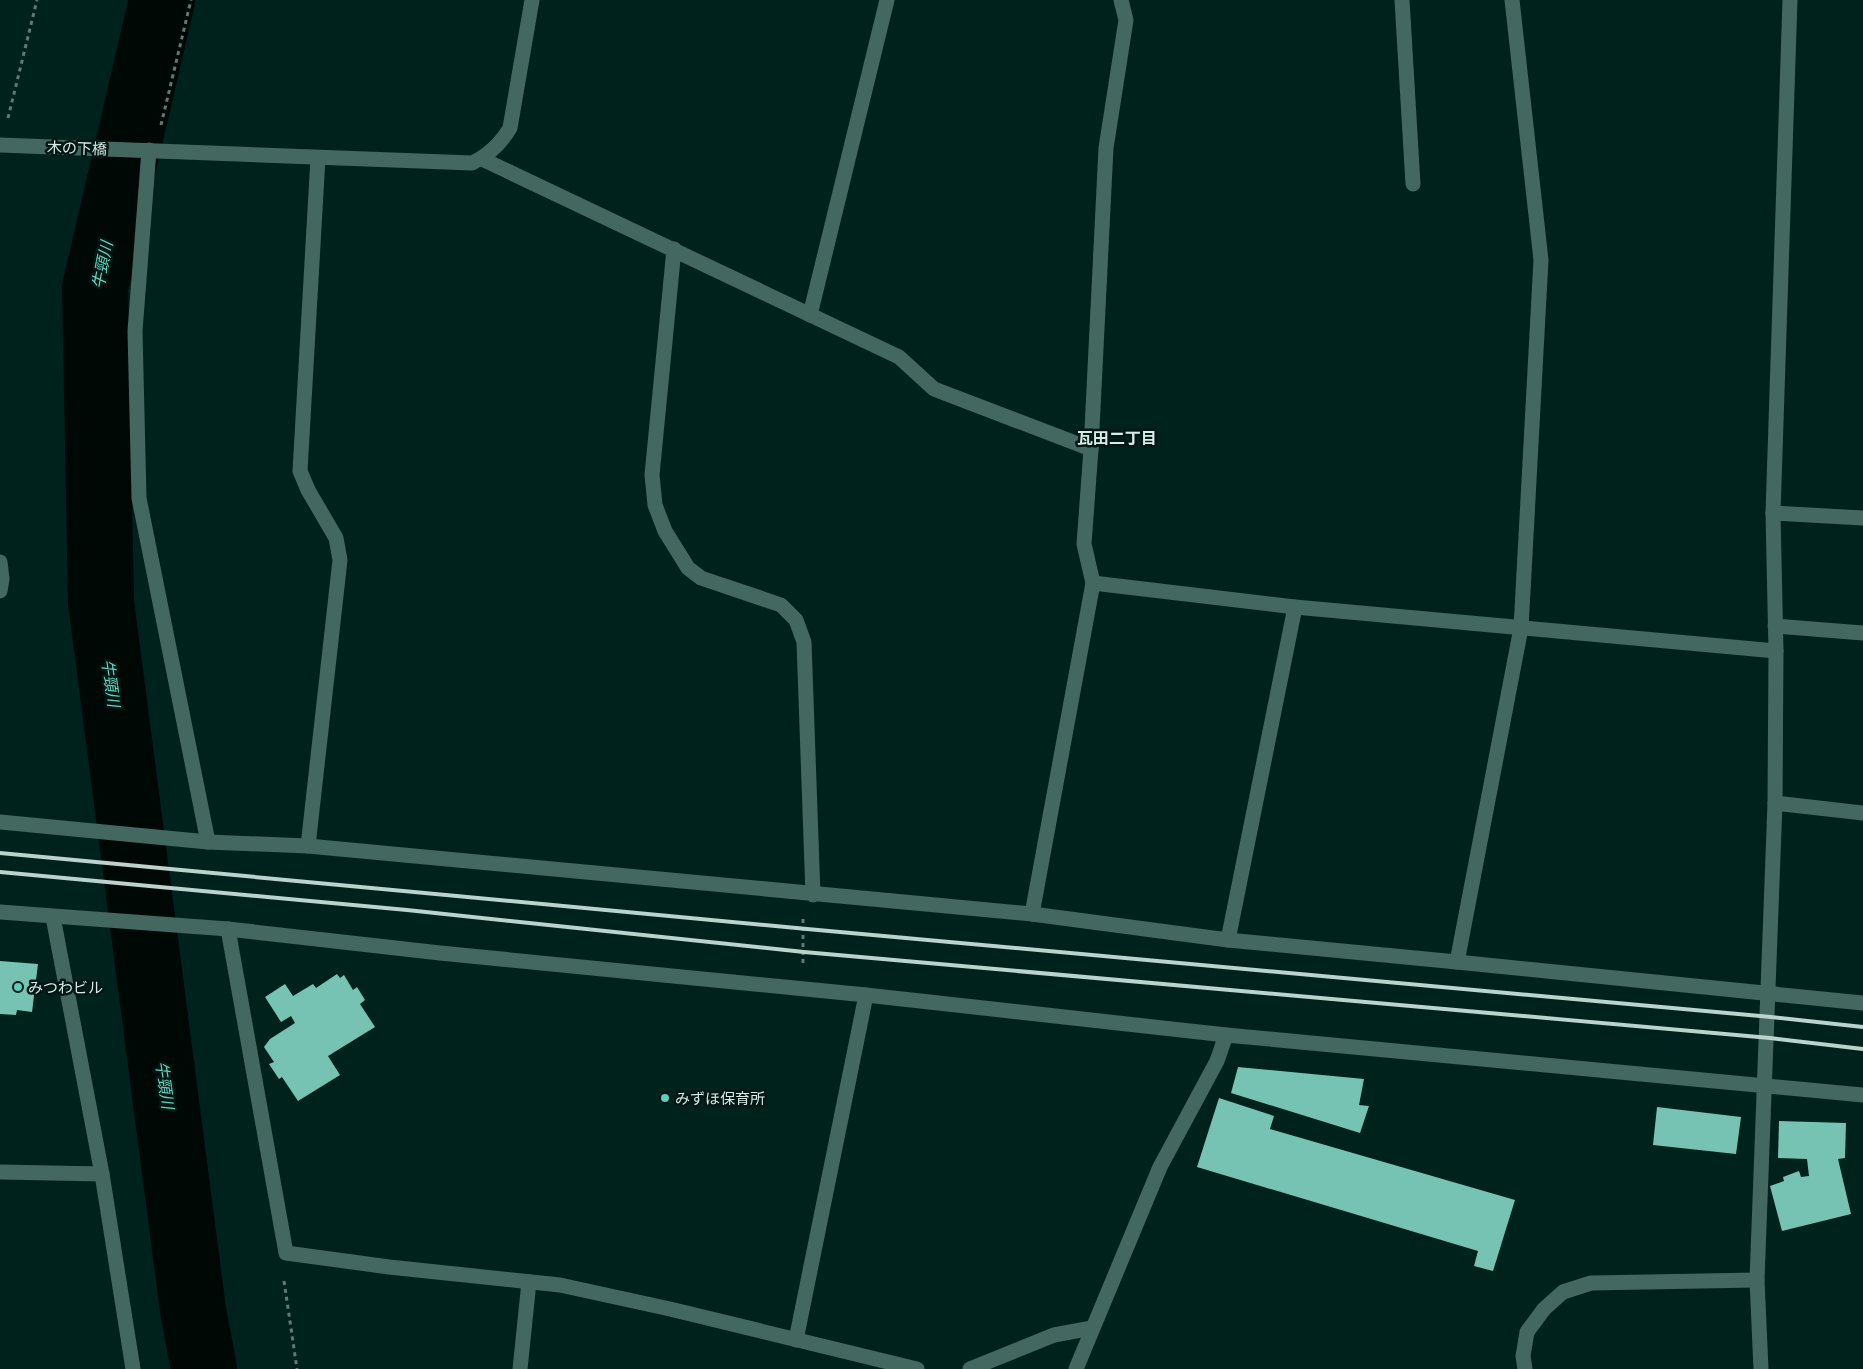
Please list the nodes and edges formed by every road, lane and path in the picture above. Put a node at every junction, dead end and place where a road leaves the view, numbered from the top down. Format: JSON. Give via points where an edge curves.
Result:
{"nodes":[{"id":1,"x":37,"y":0,"type":"edge"},
{"id":2,"x":191,"y":0,"type":"edge"},
{"id":3,"x":532,"y":0,"type":"edge"},
{"id":4,"x":887,"y":0,"type":"edge"},
{"id":5,"x":1121,"y":0,"type":"edge"},
{"id":6,"x":1402,"y":0,"type":"edge"},
{"id":7,"x":1512,"y":0,"type":"edge"},
{"id":8,"x":1790,"y":0,"type":"edge"},
{"id":9,"x":159,"y":130,"type":"dead end"},
{"id":10,"x":2,"y":145,"type":"edge"},
{"id":11,"x":149,"y":150,"type":"junction"},
{"id":12,"x":318,"y":158,"type":"junction"},
{"id":13,"x":482,"y":158,"type":"junction"},
{"id":14,"x":1413,"y":184,"type":"dead end"},
{"id":15,"x":674,"y":250,"type":"junction"},
{"id":16,"x":810,"y":315,"type":"junction"},
{"id":17,"x":1091,"y":449,"type":"junction"},
{"id":18,"x":1773,"y":513,"type":"junction"},
{"id":19,"x":1863,"y":518,"type":"edge"},
{"id":20,"x":0,"y":562,"type":"edge"},
{"id":21,"x":1093,"y":583,"type":"junction"},
{"id":22,"x":0,"y":591,"type":"edge"},
{"id":23,"x":1295,"y":607,"type":"junction"},
{"id":24,"x":1775,"y":626,"type":"junction"},
{"id":25,"x":1520,"y":628,"type":"junction"},
{"id":26,"x":1863,"y":633,"type":"edge"},
{"id":27,"x":1776,"y":651,"type":"junction"},
{"id":28,"x":1775,"y":803,"type":"junction"},
{"id":29,"x":1863,"y":813,"type":"edge"},
{"id":30,"x":0,"y":822,"type":"edge"},
{"id":31,"x":208,"y":842,"type":"junction"},
{"id":32,"x":308,"y":846,"type":"junction"},
{"id":33,"x":808,"y":894,"type":"junction"},
{"id":34,"x":0,"y":912,"type":"edge"},
{"id":35,"x":1032,"y":914,"type":"junction"},
{"id":36,"x":53,"y":917,"type":"junction"},
{"id":37,"x":228,"y":929,"type":"junction"},
{"id":38,"x":1228,"y":940,"type":"junction"},
{"id":39,"x":1457,"y":962,"type":"junction"},
{"id":40,"x":802,"y":989,"type":"junction"},
{"id":41,"x":1767,"y":994,"type":"junction"},
{"id":42,"x":866,"y":995,"type":"junction"},
{"id":43,"x":1863,"y":1003,"type":"edge"},
{"id":44,"x":1226,"y":1035,"type":"junction"},
{"id":45,"x":1766,"y":1085,"type":"junction"},
{"id":46,"x":1863,"y":1095,"type":"edge"},
{"id":47,"x":0,"y":1172,"type":"edge"},
{"id":48,"x":102,"y":1174,"type":"junction"},
{"id":49,"x":286,"y":1253,"type":"junction"},
{"id":50,"x":1757,"y":1280,"type":"junction"},
{"id":51,"x":529,"y":1282,"type":"junction"},
{"id":52,"x":1092,"y":1328,"type":"junction"},
{"id":53,"x":796,"y":1340,"type":"junction"},
{"id":54,"x":133,"y":1369,"type":"edge"},
{"id":55,"x":297,"y":1369,"type":"edge"},
{"id":56,"x":520,"y":1369,"type":"edge"},
{"id":57,"x":917,"y":1369,"type":"edge"},
{"id":58,"x":970,"y":1369,"type":"edge"},
{"id":59,"x":1076,"y":1369,"type":"edge"},
{"id":60,"x":1525,"y":1369,"type":"edge"},
{"id":61,"x":1761,"y":1369,"type":"edge"}],
"edges":[{"from":1,"to":10,"type":"path"},
{"from":2,"to":9,"type":"path"},
{"from":3,"to":13,"type":"street","via":[[510,128],[502,142]]},
{"from":4,"to":16,"type":"street"},
{"from":5,"to":17,"type":"street","via":[[1126,20],[1106,148]]},
{"from":6,"to":14,"type":"street"},
{"from":7,"to":25,"type":"street","via":[[1541,260]]},
{"from":8,"to":18,"type":"street"},
{"from":10,"to":11,"type":"street","name":"木の下橋"},
{"from":11,"to":12,"type":"street","name":"木の下橋"},
{"from":11,"to":31,"type":"street","via":[[136,331],[139,498]]},
{"from":12,"to":13,"type":"street","name":"木の下橋","via":[[472,163]]},
{"from":12,"to":32,"type":"street","via":[[300,471],[336,538],[340,560]]},
{"from":13,"to":15,"type":"street"},
{"from":15,"to":16,"type":"street"},
{"from":15,"to":33,"type":"street","via":[[652,475],[655,505],[664,531],[688,568],[701,578],[781,605],[796,620],[804,642]]},
{"from":16,"to":17,"type":"street","via":[[899,357],[934,390]]},
{"from":17,"to":21,"type":"street","via":[[1084,544]]},
{"from":18,"to":19,"type":"street"},
{"from":18,"to":24,"type":"street"},
{"from":20,"to":22,"type":"street"},
{"from":21,"to":23,"type":"street"},
{"from":21,"to":35,"type":"street"},
{"from":23,"to":25,"type":"street"},
{"from":23,"to":38,"type":"street"},
{"from":24,"to":26,"type":"street"},
{"from":24,"to":27,"type":"street"},
{"from":25,"to":27,"type":"street"},
{"from":25,"to":39,"type":"street"},
{"from":27,"to":28,"type":"street"},
{"from":28,"to":29,"type":"street"},
{"from":28,"to":41,"type":"street"},
{"from":30,"to":31,"type":"street"},
{"from":31,"to":32,"type":"street"},
{"from":32,"to":33,"type":"street"},
{"from":33,"to":35,"type":"street"},
{"from":33,"to":40,"type":"path"},
{"from":34,"to":36,"type":"street"},
{"from":35,"to":38,"type":"street"},
{"from":36,"to":37,"type":"street"},
{"from":36,"to":48,"type":"street"},
{"from":37,"to":40,"type":"street"},
{"from":37,"to":49,"type":"street"},
{"from":38,"to":39,"type":"street"},
{"from":39,"to":41,"type":"street"},
{"from":40,"to":42,"type":"street"},
{"from":41,"to":43,"type":"street"},
{"from":41,"to":45,"type":"street"},
{"from":42,"to":44,"type":"street"},
{"from":42,"to":53,"type":"street"},
{"from":44,"to":45,"type":"street"},
{"from":44,"to":52,"type":"street","via":[[1217,1061],[1160,1167]]},
{"from":45,"to":46,"type":"street"},
{"from":45,"to":50,"type":"street"},
{"from":47,"to":48,"type":"street"},
{"from":48,"to":54,"type":"street"},
{"from":49,"to":51,"type":"street"},
{"from":49,"to":55,"type":"path","via":[[283,1273]]},
{"from":50,"to":60,"type":"street","via":[[1591,1283],[1563,1292],[1544,1309],[1527,1332],[1523,1356]]},
{"from":50,"to":61,"type":"street"},
{"from":51,"to":53,"type":"street","via":[[560,1285]]},
{"from":51,"to":56,"type":"street"},
{"from":52,"to":58,"type":"street","via":[[1054,1335]]},
{"from":52,"to":59,"type":"street"},
{"from":53,"to":57,"type":"street"}]}
